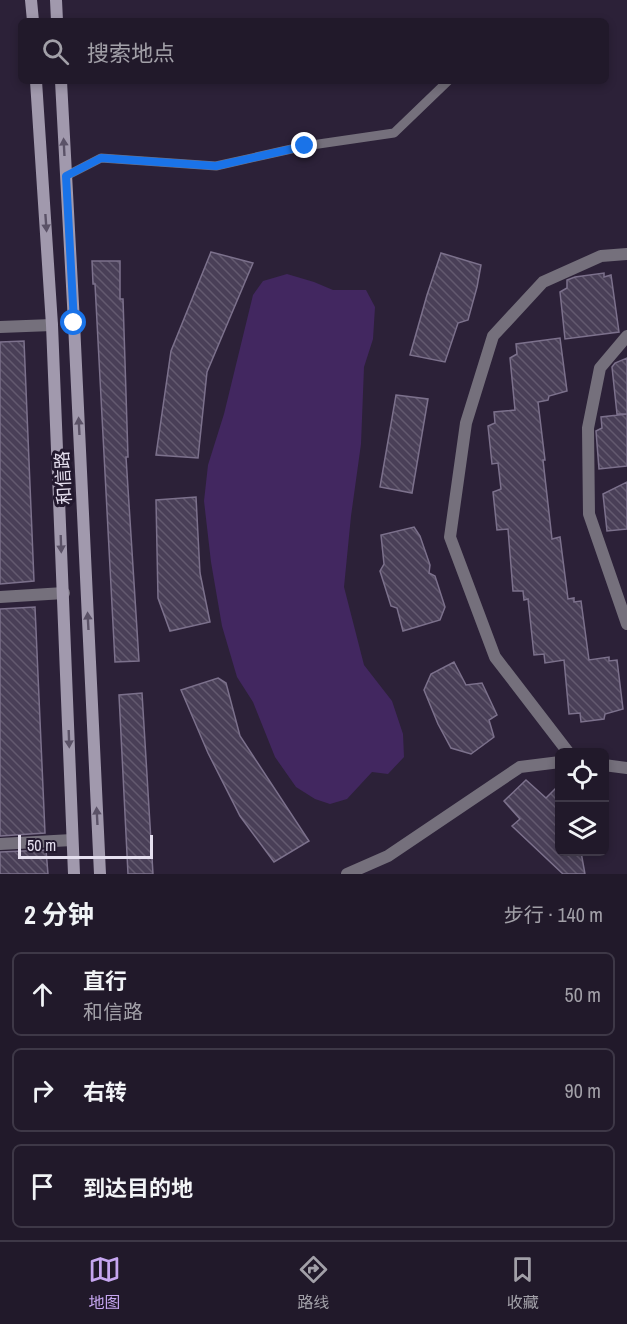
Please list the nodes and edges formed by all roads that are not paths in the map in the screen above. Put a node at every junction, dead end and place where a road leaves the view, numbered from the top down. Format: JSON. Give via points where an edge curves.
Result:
{"nodes":[{"id":1,"x":31,"y":0,"type":"edge"},
{"id":2,"x":56,"y":0,"type":"edge"},
{"id":3,"x":33,"y":18,"type":"edge"},
{"id":4,"x":57,"y":18,"type":"edge"},
{"id":5,"x":36,"y":84,"type":"edge"},
{"id":6,"x":60,"y":84,"type":"edge"},
{"id":7,"x":445,"y":84,"type":"edge"},
{"id":8,"x":66,"y":176,"type":"junction"},
{"id":9,"x":627,"y":254,"type":"edge"},
{"id":10,"x":52,"y":325,"type":"junction"},
{"id":11,"x":0,"y":327,"type":"edge"},
{"id":12,"x":627,"y":336,"type":"edge"},
{"id":13,"x":64,"y":593,"type":"junction"},
{"id":14,"x":0,"y":597,"type":"edge"},
{"id":15,"x":627,"y":624,"type":"edge"},
{"id":16,"x":564,"y":748,"type":"edge"},
{"id":17,"x":555,"y":763,"type":"edge"},
{"id":18,"x":609,"y":766,"type":"edge"},
{"id":19,"x":627,"y":768,"type":"edge"},
{"id":20,"x":72,"y":840,"type":"junction"},
{"id":21,"x":0,"y":844,"type":"edge"},
{"id":22,"x":74,"y":874,"type":"edge"},
{"id":23,"x":100,"y":874,"type":"edge"},
{"id":24,"x":347,"y":874,"type":"edge"}],
"edges":[{"from":1,"to":3,"type":"street"},
{"from":2,"to":4,"type":"street"},
{"from":5,"to":10,"type":"street","name":"和信路","one_way":true},
{"from":8,"to":6,"type":"street","name":"和信路","one_way":true},
{"from":7,"to":8,"type":"lane","via":[[394,133],[305,146],[216,166],[101,158]]},
{"from":23,"to":8,"type":"street","name":"和信路","one_way":true},
{"from":9,"to":16,"type":"street","via":[[601,256],[543,282],[493,336],[466,423],[450,537],[495,657]]},
{"from":10,"to":11,"type":"street"},
{"from":10,"to":13,"type":"street","name":"和信路","one_way":true},
{"from":12,"to":15,"type":"street","via":[[600,368],[588,428],[590,514]]},
{"from":13,"to":14,"type":"street"},
{"from":13,"to":20,"type":"street","name":"和信路","one_way":true},
{"from":17,"to":24,"type":"street","via":[[520,767],[388,856]]},
{"from":18,"to":19,"type":"street"},
{"from":20,"to":21,"type":"street"},
{"from":20,"to":22,"type":"street","name":"和信路"}]}
